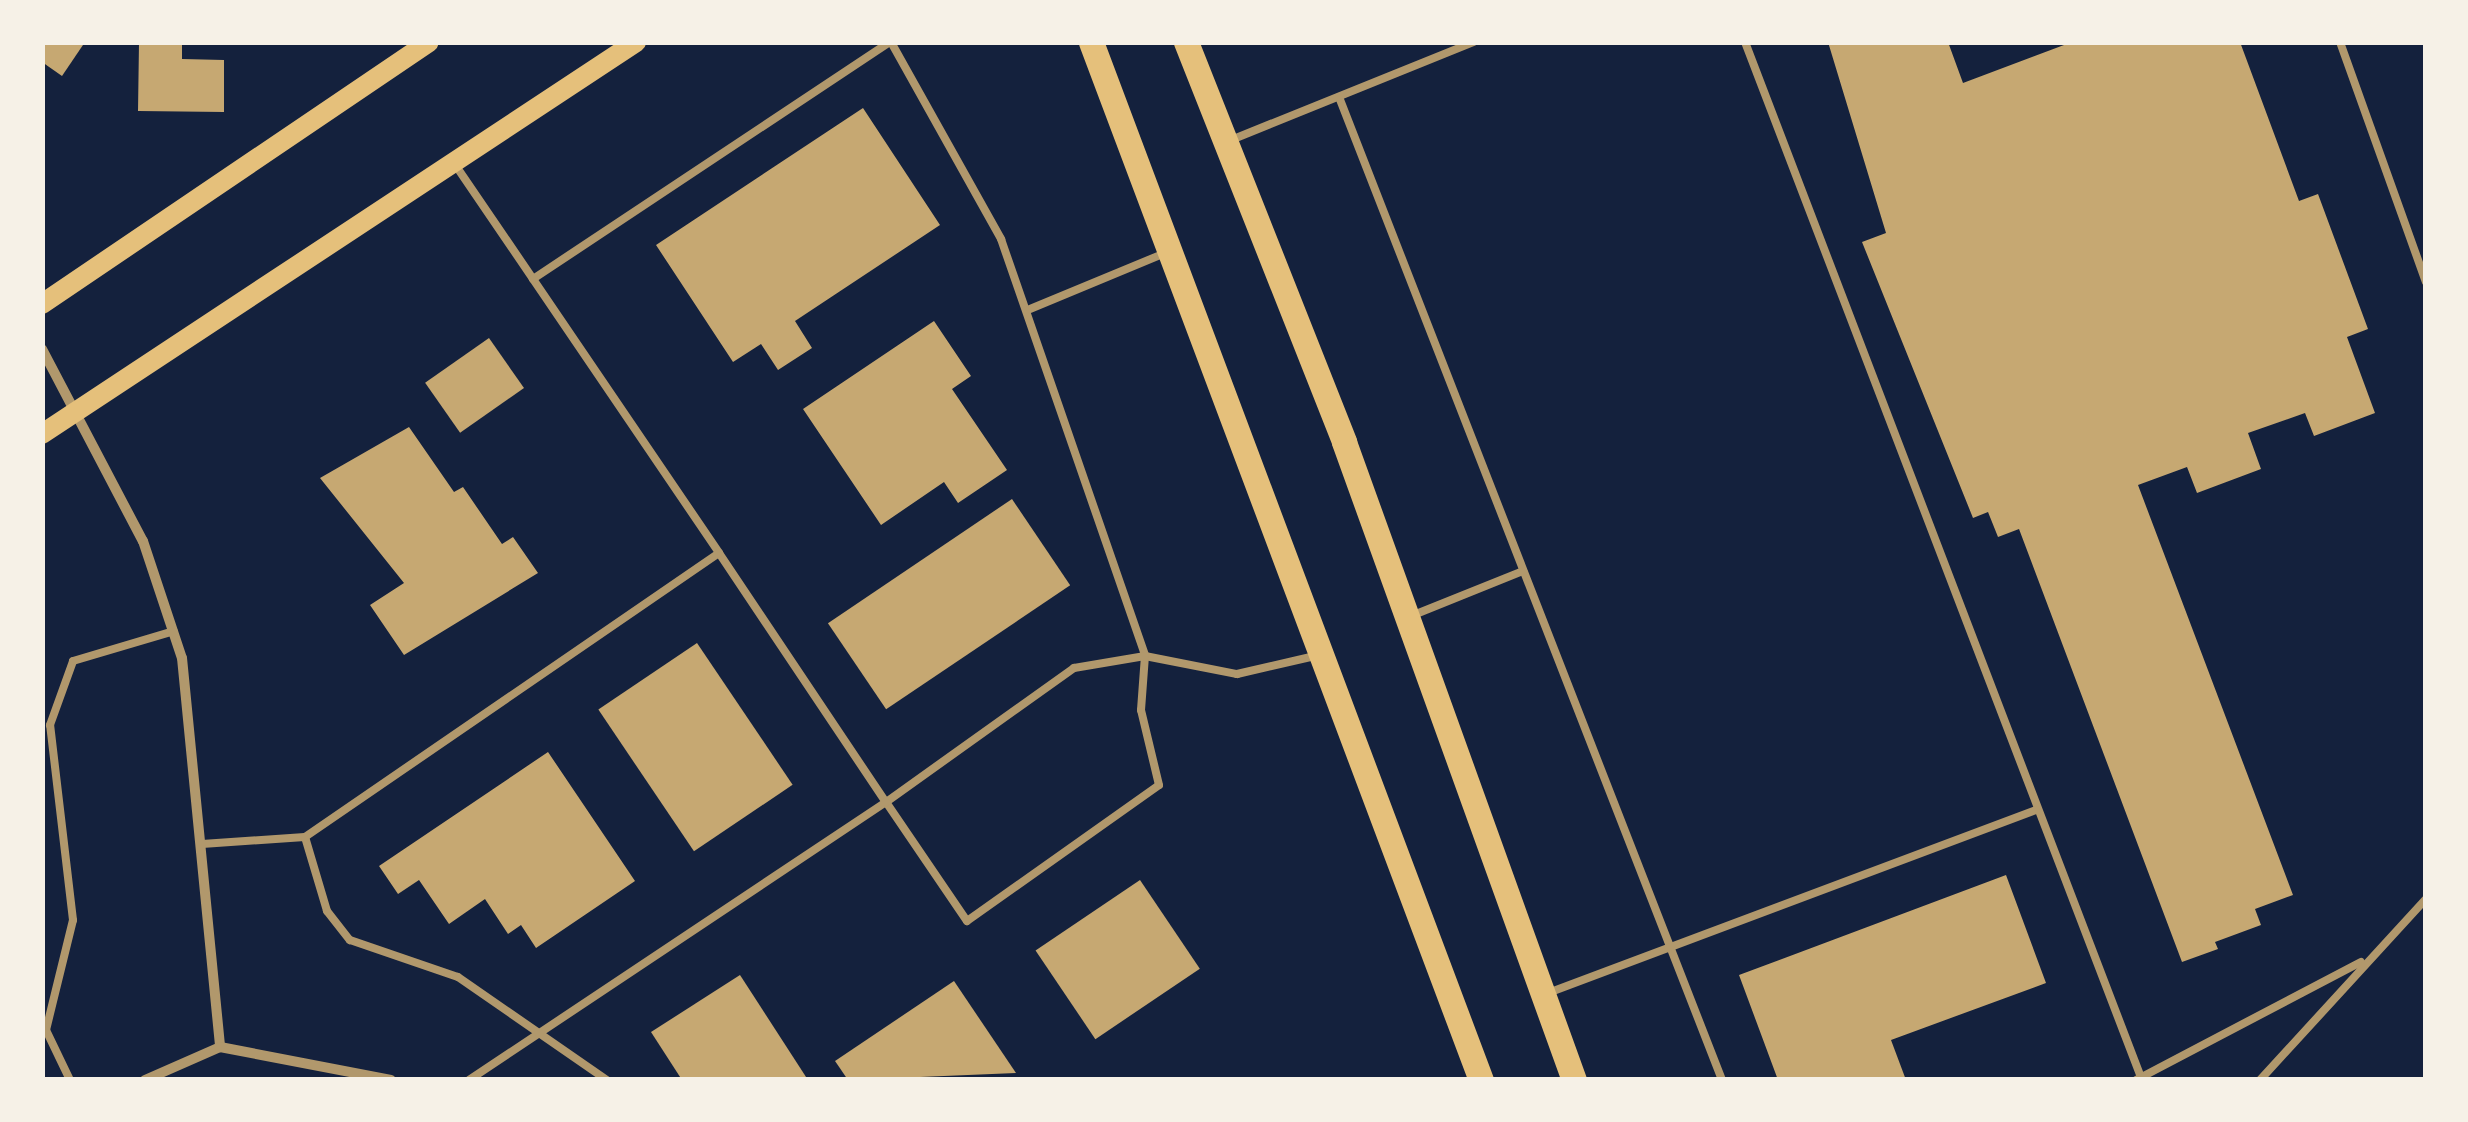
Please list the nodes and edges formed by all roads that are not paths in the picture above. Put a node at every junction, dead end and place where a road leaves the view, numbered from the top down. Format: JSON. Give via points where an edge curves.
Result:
{"nodes":[{"id":1,"x":429,"y":42,"type":"edge"},
{"id":2,"x":636,"y":42,"type":"edge"},
{"id":3,"x":890,"y":42,"type":"edge"},
{"id":4,"x":1091,"y":42,"type":"edge"},
{"id":5,"x":1186,"y":42,"type":"edge"},
{"id":6,"x":1474,"y":42,"type":"edge"},
{"id":7,"x":1746,"y":42,"type":"edge"},
{"id":8,"x":2340,"y":42,"type":"edge"},
{"id":9,"x":1461,"y":45,"type":"edge"},
{"id":10,"x":1339,"y":97,"type":"junction"},
{"id":11,"x":1222,"y":144,"type":"junction"},
{"id":12,"x":454,"y":163,"type":"junction"},
{"id":13,"x":1170,"y":251,"type":"junction"},
{"id":14,"x":534,"y":279,"type":"junction"},
{"id":15,"x":2426,"y":282,"type":"edge"},
{"id":16,"x":42,"y":304,"type":"edge"},
{"id":17,"x":1030,"y":308,"type":"junction"},
{"id":18,"x":42,"y":348,"type":"edge"},
{"id":19,"x":77,"y":411,"type":"junction"},
{"id":20,"x":42,"y":434,"type":"edge"},
{"id":21,"x":718,"y":554,"type":"junction"},
{"id":22,"x":1523,"y":571,"type":"junction"},
{"id":23,"x":1408,"y":617,"type":"junction"},
{"id":24,"x":174,"y":631,"type":"junction"},
{"id":25,"x":1322,"y":655,"type":"junction"},
{"id":26,"x":1145,"y":656,"type":"junction"},
{"id":27,"x":886,"y":802,"type":"junction"},
{"id":28,"x":2036,"y":810,"type":"junction"},
{"id":29,"x":305,"y":837,"type":"junction"},
{"id":30,"x":202,"y":844,"type":"junction"},
{"id":31,"x":2426,"y":900,"type":"edge"},
{"id":32,"x":1670,"y":945,"type":"junction"},
{"id":33,"x":2361,"y":962,"type":"junction"},
{"id":34,"x":1544,"y":995,"type":"junction"},
{"id":35,"x":541,"y":1032,"type":"junction"},
{"id":36,"x":220,"y":1047,"type":"junction"},
{"id":37,"x":2140,"y":1078,"type":"edge"},
{"id":38,"x":70,"y":1080,"type":"edge"},
{"id":39,"x":145,"y":1080,"type":"edge"},
{"id":40,"x":392,"y":1080,"type":"edge"},
{"id":41,"x":469,"y":1080,"type":"edge"},
{"id":42,"x":607,"y":1080,"type":"edge"},
{"id":43,"x":1481,"y":1080,"type":"edge"},
{"id":44,"x":1574,"y":1080,"type":"edge"},
{"id":45,"x":1722,"y":1080,"type":"edge"},
{"id":46,"x":2260,"y":1080,"type":"edge"}],
"edges":[{"from":1,"to":16,"type":"main road"},
{"from":2,"to":12,"type":"main road"},
{"from":3,"to":14,"type":"lane"},
{"from":3,"to":17,"type":"lane"},
{"from":4,"to":13,"type":"main road"},
{"from":5,"to":11,"type":"main road"},
{"from":6,"to":9,"type":"lane"},
{"from":7,"to":28,"type":"lane"},
{"from":8,"to":15,"type":"lane"},
{"from":9,"to":10,"type":"lane"},
{"from":10,"to":11,"type":"lane"},
{"from":10,"to":22,"type":"lane"},
{"from":11,"to":23,"type":"main road"},
{"from":12,"to":14,"type":"lane"},
{"from":12,"to":19,"type":"main road"},
{"from":13,"to":17,"type":"lane"},
{"from":13,"to":25,"type":"main road"},
{"from":14,"to":21,"type":"lane"},
{"from":17,"to":26,"type":"lane"},
{"from":18,"to":19,"type":"street"},
{"from":19,"to":20,"type":"main road"},
{"from":19,"to":24,"type":"street","via":[[144,541]]},
{"from":21,"to":27,"type":"lane"},
{"from":21,"to":29,"type":"lane"},
{"from":22,"to":23,"type":"lane"},
{"from":22,"to":32,"type":"lane"},
{"from":23,"to":34,"type":"main road"},
{"from":24,"to":30,"type":"street"},
{"from":24,"to":38,"type":"lane","via":[[73,661],[50,725],[72,920],[46,1030]]},
{"from":25,"to":26,"type":"lane","via":[[1237,674]]},
{"from":25,"to":43,"type":"main road"},
{"from":26,"to":27,"type":"lane","via":[[1074,668]]},
{"from":26,"to":27,"type":"lane","via":[[1141,710],[1159,785],[966,921]]},
{"from":27,"to":35,"type":"lane"},
{"from":28,"to":32,"type":"lane"},
{"from":28,"to":37,"type":"lane"},
{"from":29,"to":30,"type":"lane"},
{"from":29,"to":35,"type":"lane","via":[[327,911],[350,940],[458,976]]},
{"from":30,"to":36,"type":"street"},
{"from":31,"to":33,"type":"lane"},
{"from":32,"to":34,"type":"lane"},
{"from":32,"to":45,"type":"lane"},
{"from":33,"to":37,"type":"lane"},
{"from":33,"to":46,"type":"lane"},
{"from":34,"to":44,"type":"main road"},
{"from":35,"to":41,"type":"lane"},
{"from":35,"to":42,"type":"lane"},
{"from":36,"to":39,"type":"street"},
{"from":36,"to":40,"type":"street"}]}
